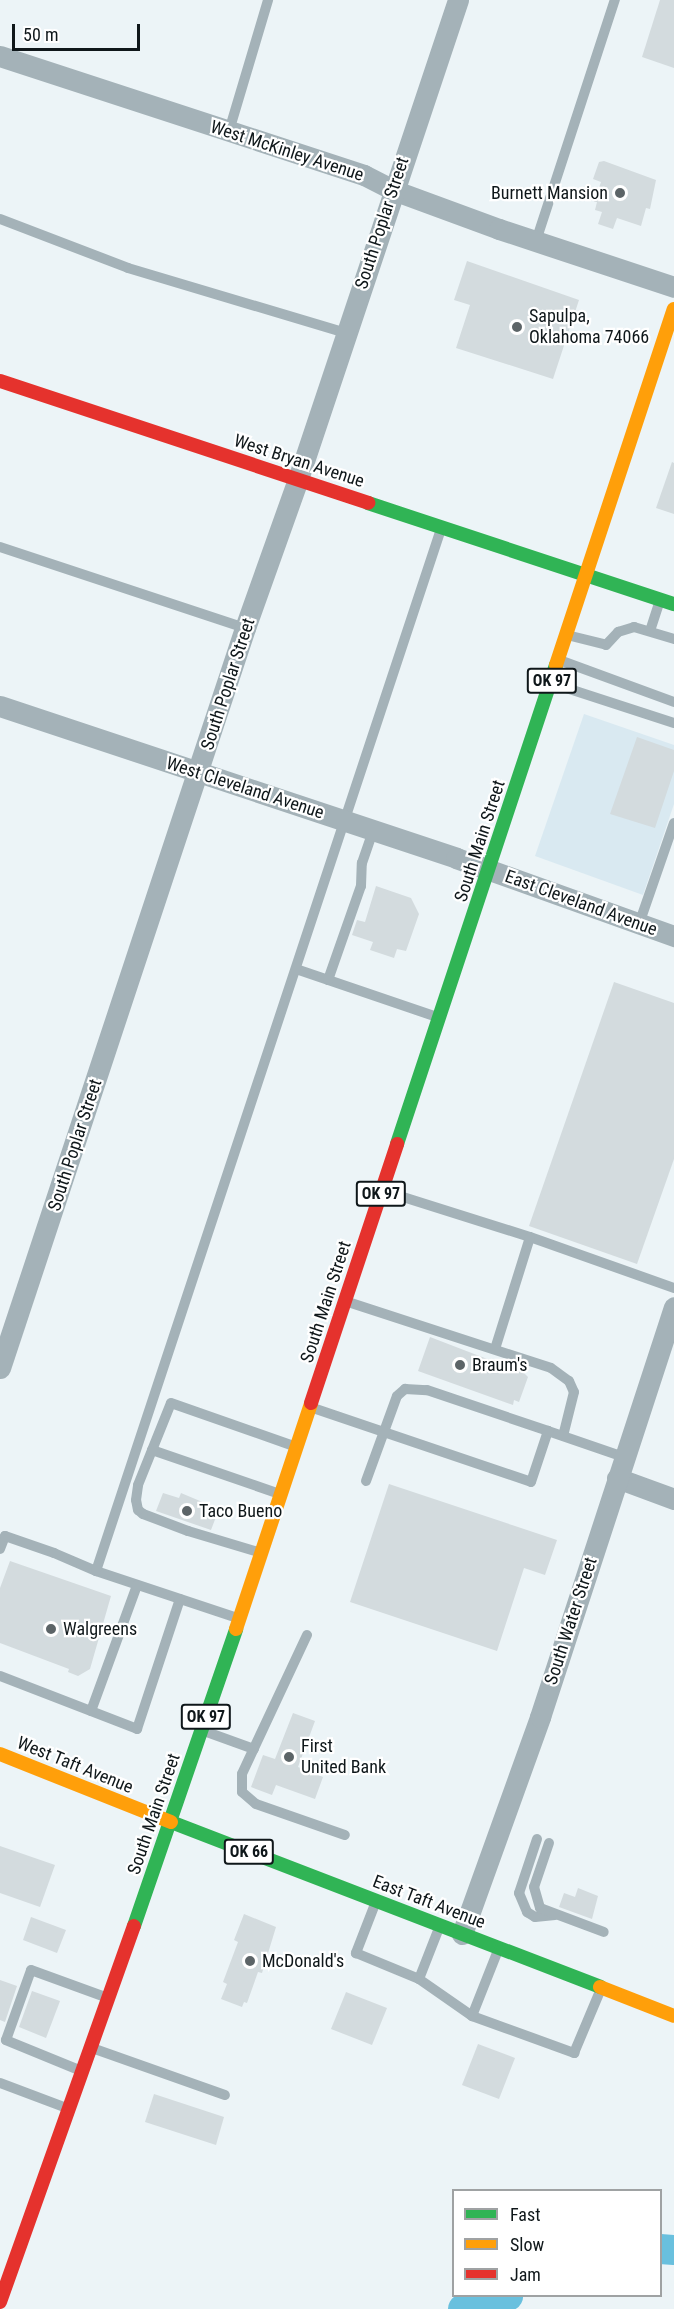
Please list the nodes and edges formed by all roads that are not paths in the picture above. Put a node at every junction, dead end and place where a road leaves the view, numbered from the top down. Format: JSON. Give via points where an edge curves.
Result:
{"nodes":[{"id":1,"x":268,"y":0,"type":"edge"},
{"id":2,"x":458,"y":0,"type":"edge"},
{"id":3,"x":615,"y":0,"type":"edge"},
{"id":4,"x":0,"y":56,"type":"edge"},
{"id":5,"x":229,"y":131,"type":"junction"},
{"id":6,"x":393,"y":190,"type":"junction"},
{"id":7,"x":0,"y":219,"type":"edge"},
{"id":8,"x":536,"y":241,"type":"junction"},
{"id":9,"x":674,"y":287,"type":"edge"},
{"id":10,"x":674,"y":309,"type":"edge"},
{"id":11,"x":345,"y":333,"type":"junction"},
{"id":12,"x":0,"y":381,"type":"edge"},
{"id":13,"x":298,"y":479,"type":"junction"},
{"id":14,"x":441,"y":527,"type":"junction"},
{"id":15,"x":0,"y":548,"type":"edge"},
{"id":16,"x":587,"y":576,"type":"junction"},
{"id":17,"x":660,"y":600,"type":"junction"},
{"id":18,"x":674,"y":604,"type":"edge"},
{"id":19,"x":245,"y":628,"type":"junction"},
{"id":20,"x":650,"y":631,"type":"junction"},
{"id":21,"x":567,"y":635,"type":"junction"},
{"id":22,"x":674,"y":639,"type":"edge"},
{"id":23,"x":559,"y":659,"type":"junction"},
{"id":24,"x":551,"y":683,"type":"junction"},
{"id":25,"x":674,"y":702,"type":"edge"},
{"id":26,"x":0,"y":706,"type":"edge"},
{"id":27,"x":674,"y":723,"type":"edge"},
{"id":28,"x":199,"y":773,"type":"junction"},
{"id":29,"x":346,"y":821,"type":"junction"},
{"id":30,"x":674,"y":823,"type":"edge"},
{"id":31,"x":373,"y":831,"type":"junction"},
{"id":32,"x":489,"y":870,"type":"junction"},
{"id":33,"x":639,"y":924,"type":"junction"},
{"id":34,"x":674,"y":936,"type":"edge"},
{"id":35,"x":296,"y":969,"type":"junction"},
{"id":36,"x":328,"y":980,"type":"junction"},
{"id":37,"x":440,"y":1018,"type":"junction"},
{"id":38,"x":382,"y":1191,"type":"junction"},
{"id":39,"x":530,"y":1237,"type":"junction"},
{"id":40,"x":674,"y":1288,"type":"edge"},
{"id":41,"x":345,"y":1301,"type":"junction"},
{"id":42,"x":674,"y":1307,"type":"edge"},
{"id":43,"x":495,"y":1349,"type":"junction"},
{"id":44,"x":0,"y":1368,"type":"edge"},
{"id":45,"x":310,"y":1407,"type":"junction"},
{"id":46,"x":383,"y":1431,"type":"junction"},
{"id":47,"x":548,"y":1431,"type":"junction"},
{"id":48,"x":563,"y":1436,"type":"junction"},
{"id":49,"x":296,"y":1446,"type":"junction"},
{"id":50,"x":152,"y":1450,"type":"junction"},
{"id":51,"x":624,"y":1457,"type":"junction"},
{"id":52,"x":617,"y":1478,"type":"junction"},
{"id":53,"x":366,"y":1481,"type":"dead end"},
{"id":54,"x":280,"y":1494,"type":"junction"},
{"id":55,"x":674,"y":1499,"type":"edge"},
{"id":56,"x":0,"y":1549,"type":"edge"},
{"id":57,"x":261,"y":1553,"type":"junction"},
{"id":58,"x":96,"y":1571,"type":"junction"},
{"id":59,"x":137,"y":1585,"type":"junction"},
{"id":60,"x":180,"y":1599,"type":"junction"},
{"id":61,"x":239,"y":1619,"type":"junction"},
{"id":62,"x":307,"y":1635,"type":"dead end"},
{"id":63,"x":0,"y":1676,"type":"edge"},
{"id":64,"x":91,"y":1711,"type":"junction"},
{"id":65,"x":202,"y":1730,"type":"junction"},
{"id":66,"x":254,"y":1749,"type":"junction"},
{"id":67,"x":0,"y":1754,"type":"edge"},
{"id":68,"x":171,"y":1822,"type":"junction"},
{"id":69,"x":345,"y":1835,"type":"dead end"},
{"id":70,"x":537,"y":1839,"type":"dead end"},
{"id":71,"x":549,"y":1843,"type":"dead end"},
{"id":72,"x":376,"y":1900,"type":"junction"},
{"id":73,"x":556,"y":1914,"type":"junction"},
{"id":74,"x":441,"y":1925,"type":"junction"},
{"id":75,"x":604,"y":1932,"type":"dead end"},
{"id":76,"x":462,"y":1934,"type":"junction"},
{"id":77,"x":499,"y":1948,"type":"junction"},
{"id":78,"x":419,"y":1979,"type":"junction"},
{"id":79,"x":602,"y":1988,"type":"junction"},
{"id":80,"x":108,"y":1998,"type":"junction"},
{"id":81,"x":472,"y":2016,"type":"junction"},
{"id":82,"x":674,"y":2016,"type":"edge"},
{"id":83,"x":90,"y":2047,"type":"junction"},
{"id":84,"x":82,"y":2071,"type":"junction"},
{"id":85,"x":0,"y":2083,"type":"edge"},
{"id":86,"x":225,"y":2095,"type":"dead end"},
{"id":87,"x":68,"y":2108,"type":"junction"},
{"id":88,"x":0,"y":2302,"type":"edge"}],
"edges":[{"from":1,"to":5,"type":"lane"},
{"from":2,"to":6,"type":"street","name":"South Poplar Street"},
{"from":3,"to":8,"type":"lane"},
{"from":4,"to":5,"type":"street","name":"West McKinley Avenue"},
{"from":5,"to":6,"type":"street","name":"West McKinley Avenue","via":[[364,175]]},
{"from":6,"to":8,"type":"street","name":"West McKinley Avenue"},
{"from":6,"to":11,"type":"street","name":"South Poplar Street"},
{"from":7,"to":11,"type":"lane","via":[[128,268]]},
{"from":8,"to":9,"type":"street","name":"West McKinley Avenue"},
{"from":10,"to":16,"type":"main road","name":"South Main Street","number":"OK 97"},
{"from":11,"to":13,"type":"street","name":"South Poplar Street"},
{"from":12,"to":13,"type":"main road","name":"West Bryan Avenue"},
{"from":13,"to":14,"type":"main road","name":"West Bryan Avenue"},
{"from":13,"to":19,"type":"street","name":"South Poplar Street"},
{"from":14,"to":16,"type":"main road","name":"West Bryan Avenue"},
{"from":14,"to":29,"type":"lane"},
{"from":15,"to":19,"type":"lane"},
{"from":16,"to":17,"type":"main road","name":"West Bryan Avenue"},
{"from":16,"to":21,"type":"main road","name":"South Main Street","number":"OK 97"},
{"from":17,"to":18,"type":"main road","name":"West Bryan Avenue"},
{"from":17,"to":20,"type":"lane"},
{"from":19,"to":28,"type":"street","name":"South Poplar Street"},
{"from":20,"to":21,"type":"lane","via":[[626,629],[606,645]]},
{"from":20,"to":22,"type":"lane"},
{"from":21,"to":23,"type":"main road","name":"South Main Street","number":"OK 97"},
{"from":23,"to":24,"type":"main road","name":"South Main Street","number":"OK 97"},
{"from":23,"to":25,"type":"lane"},
{"from":24,"to":27,"type":"lane"},
{"from":24,"to":32,"type":"main road","name":"South Main Street","number":"OK 97"},
{"from":26,"to":28,"type":"street","name":"West Cleveland Avenue"},
{"from":28,"to":29,"type":"street","name":"West Cleveland Avenue"},
{"from":28,"to":44,"type":"street","name":"South Poplar Street"},
{"from":29,"to":31,"type":"street","name":"West Cleveland Avenue"},
{"from":29,"to":35,"type":"lane"},
{"from":30,"to":33,"type":"lane"},
{"from":31,"to":32,"type":"street","name":"West Cleveland Avenue"},
{"from":31,"to":36,"type":"lane","via":[[362,862],[361,886]]},
{"from":32,"to":33,"type":"street","name":"East Cleveland Avenue"},
{"from":32,"to":37,"type":"main road","name":"South Main Street","number":"OK 97"},
{"from":33,"to":34,"type":"street","name":"East Cleveland Avenue"},
{"from":35,"to":36,"type":"lane"},
{"from":35,"to":58,"type":"lane"},
{"from":36,"to":37,"type":"lane"},
{"from":37,"to":38,"type":"main road","name":"South Main Street","number":"OK 97"},
{"from":38,"to":39,"type":"lane"},
{"from":38,"to":41,"type":"main road","name":"South Main Street","number":"OK 97"},
{"from":39,"to":40,"type":"lane"},
{"from":39,"to":43,"type":"lane"},
{"from":41,"to":43,"type":"lane"},
{"from":41,"to":45,"type":"main road","name":"South Main Street","number":"OK 97"},
{"from":42,"to":51,"type":"street","name":"South Water Street"},
{"from":43,"to":48,"type":"lane","via":[[551,1368],[569,1381],[574,1392]]},
{"from":45,"to":46,"type":"lane"},
{"from":45,"to":49,"type":"main road","name":"South Main Street","number":"OK 97"},
{"from":46,"to":47,"type":"lane","via":[[397,1396],[414,1388]]},
{"from":46,"to":47,"type":"lane","via":[[531,1482]]},
{"from":46,"to":53,"type":"lane"},
{"from":47,"to":48,"type":"lane"},
{"from":48,"to":51,"type":"lane"},
{"from":49,"to":50,"type":"lane","via":[[173,1403]]},
{"from":49,"to":54,"type":"main road","name":"South Main Street","number":"OK 97"},
{"from":50,"to":54,"type":"lane"},
{"from":50,"to":57,"type":"lane","via":[[138,1485],[138,1510],[188,1531]]},
{"from":51,"to":52,"type":"street","name":"South Water Street"},
{"from":52,"to":55,"type":"street"},
{"from":52,"to":76,"type":"street","name":"South Water Street","via":[[540,1717]]},
{"from":54,"to":57,"type":"main road","name":"South Main Street","number":"OK 97"},
{"from":56,"to":58,"type":"lane","via":[[5,1536]]},
{"from":57,"to":61,"type":"main road","name":"South Main Street","number":"OK 97"},
{"from":58,"to":59,"type":"lane"},
{"from":59,"to":60,"type":"lane"},
{"from":59,"to":64,"type":"lane"},
{"from":60,"to":61,"type":"lane"},
{"from":60,"to":64,"type":"lane","via":[[137,1728]]},
{"from":61,"to":65,"type":"main road","name":"South Main Street","number":"OK 97"},
{"from":62,"to":66,"type":"lane"},
{"from":63,"to":64,"type":"lane"},
{"from":65,"to":66,"type":"lane"},
{"from":65,"to":68,"type":"main road","name":"South Main Street","number":"OK 97"},
{"from":66,"to":69,"type":"lane","via":[[242,1774],[242,1792],[256,1804]]},
{"from":67,"to":68,"type":"main road","name":"West Taft Avenue","number":"OK 66"},
{"from":68,"to":72,"type":"main road","name":"East Taft Avenue","number":"OK 66"},
{"from":68,"to":80,"type":"main road","name":"South Main Street"},
{"from":70,"to":73,"type":"lane","via":[[519,1893],[527,1912],[535,1917]]},
{"from":71,"to":73,"type":"lane","via":[[534,1887],[540,1908]]},
{"from":72,"to":74,"type":"main road","name":"East Taft Avenue","number":"OK 66"},
{"from":72,"to":78,"type":"lane","via":[[356,1953]]},
{"from":73,"to":75,"type":"lane"},
{"from":74,"to":76,"type":"main road","name":"East Taft Avenue","number":"OK 66"},
{"from":74,"to":78,"type":"lane"},
{"from":76,"to":77,"type":"main road","name":"East Taft Avenue","number":"OK 66"},
{"from":77,"to":79,"type":"main road","name":"East Taft Avenue","number":"OK 66"},
{"from":77,"to":81,"type":"lane"},
{"from":78,"to":81,"type":"lane"},
{"from":79,"to":81,"type":"lane","via":[[574,2053]]},
{"from":79,"to":82,"type":"main road","name":"East Taft Avenue","number":"OK 66"},
{"from":80,"to":83,"type":"main road","name":"South Main Street"},
{"from":80,"to":84,"type":"lane","via":[[31,1970],[6,2040]]},
{"from":83,"to":84,"type":"main road","name":"South Main Street"},
{"from":83,"to":86,"type":"lane"},
{"from":84,"to":87,"type":"main road","name":"South Main Street"},
{"from":85,"to":87,"type":"lane"},
{"from":87,"to":88,"type":"main road","name":"South Main Street"}]}
